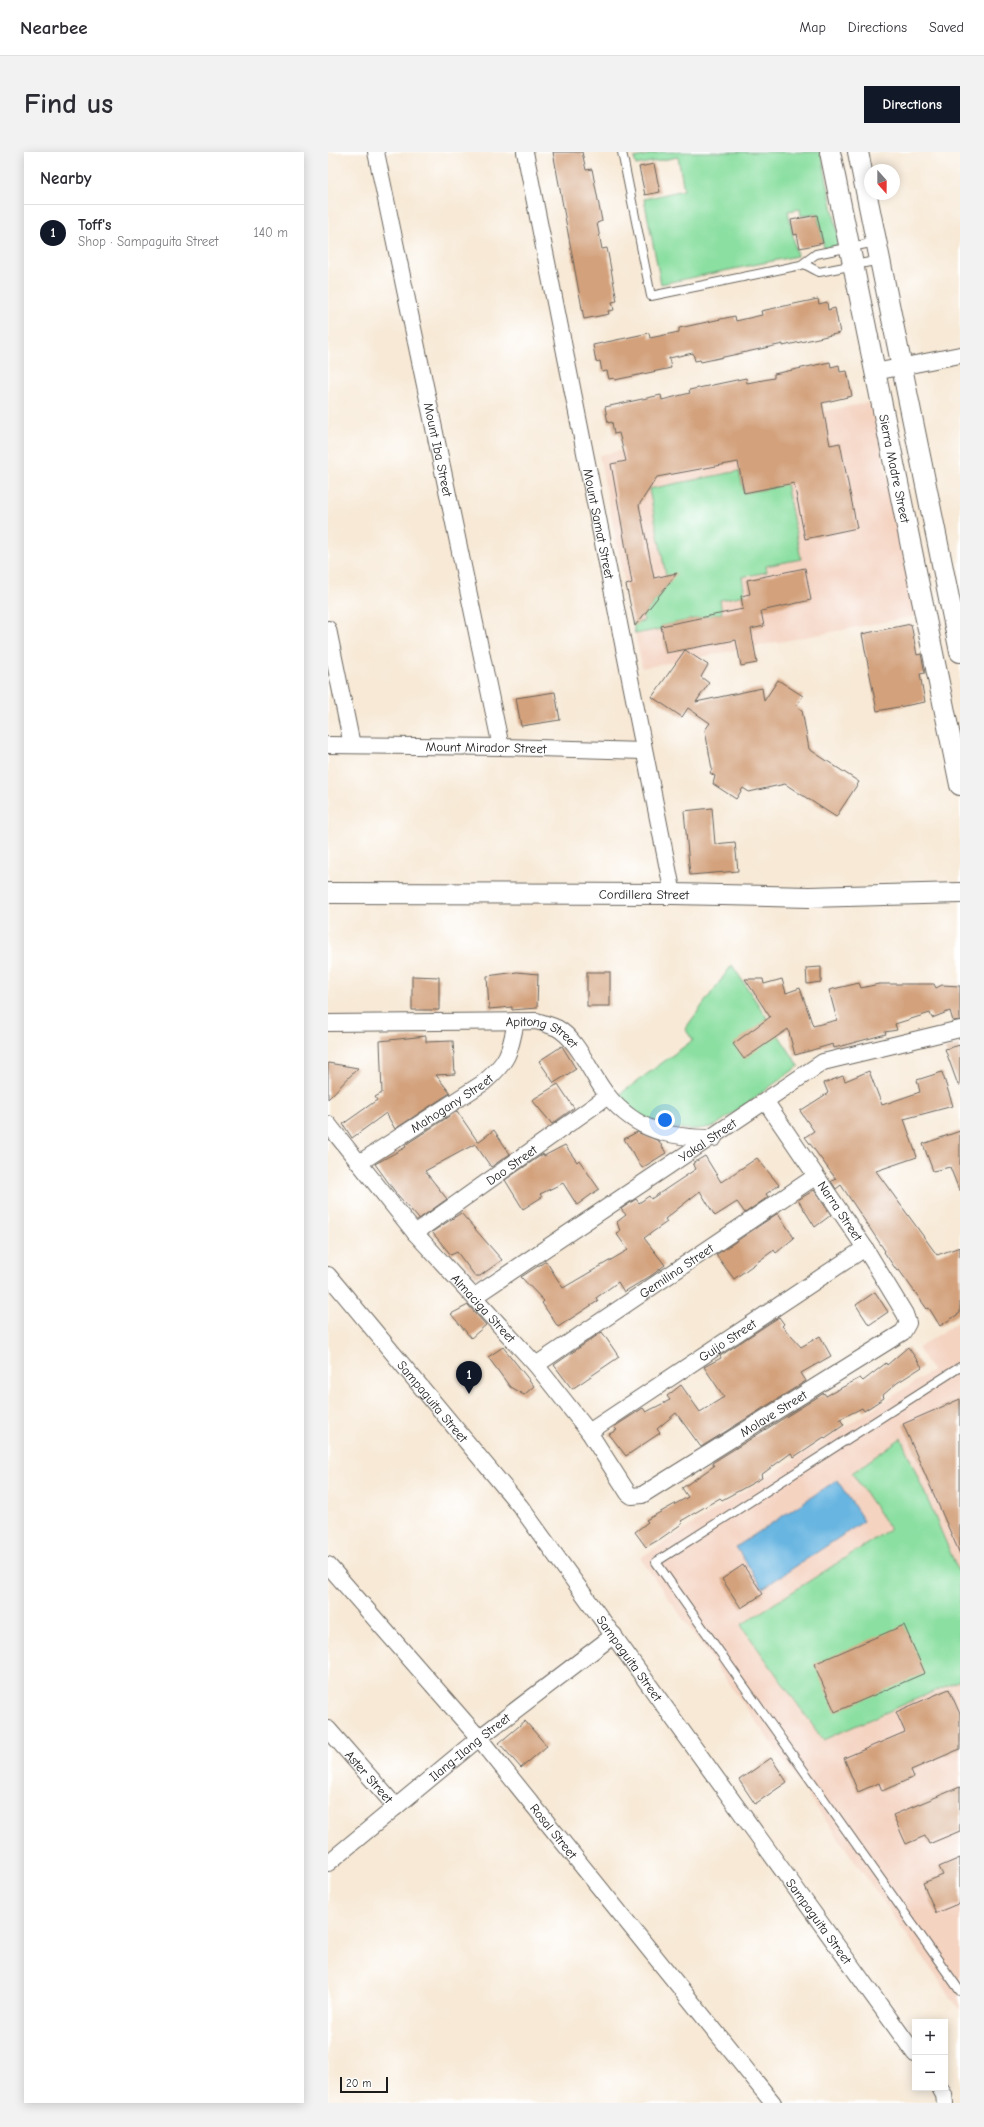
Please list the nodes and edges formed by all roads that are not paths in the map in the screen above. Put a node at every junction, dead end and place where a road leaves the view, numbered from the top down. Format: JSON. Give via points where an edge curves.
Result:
{"nodes":[{"id":1,"x":376,"y":152,"type":"edge"},
{"id":2,"x":525,"y":152,"type":"edge"},
{"id":3,"x":830,"y":152,"type":"edge"},
{"id":4,"x":858,"y":152,"type":"edge"},
{"id":5,"x":625,"y":153,"type":"edge"},
{"id":6,"x":878,"y":251,"type":"junction"},
{"id":7,"x":851,"y":256,"type":"junction"},
{"id":8,"x":804,"y":264,"type":"junction"},
{"id":9,"x":960,"y":355,"type":"edge"},
{"id":10,"x":901,"y":366,"type":"junction"},
{"id":11,"x":875,"y":372,"type":"junction"},
{"id":12,"x":328,"y":629,"type":"edge"},
{"id":13,"x":960,"y":652,"type":"edge"},
{"id":14,"x":954,"y":729,"type":"edge"},
{"id":15,"x":328,"y":745,"type":"edge"},
{"id":16,"x":352,"y":745,"type":"junction"},
{"id":17,"x":501,"y":747,"type":"junction"},
{"id":18,"x":644,"y":751,"type":"junction"},
{"id":19,"x":960,"y":785,"type":"edge"},
{"id":20,"x":328,"y":893,"type":"edge"},
{"id":21,"x":960,"y":893,"type":"edge"},
{"id":22,"x":673,"y":894,"type":"junction"},
{"id":23,"x":516,"y":1021,"type":"junction"},
{"id":24,"x":328,"y":1023,"type":"edge"},
{"id":25,"x":960,"y":1028,"type":"edge"},
{"id":26,"x":608,"y":1096,"type":"junction"},
{"id":27,"x":766,"y":1102,"type":"junction"},
{"id":28,"x":328,"y":1124,"type":"edge"},
{"id":29,"x":714,"y":1138,"type":"junction"},
{"id":30,"x":359,"y":1163,"type":"junction"},
{"id":31,"x":816,"y":1176,"type":"junction"},
{"id":32,"x":415,"y":1233,"type":"junction"},
{"id":33,"x":865,"y":1248,"type":"junction"},
{"id":34,"x":330,"y":1281,"type":"edge"},
{"id":35,"x":476,"y":1296,"type":"junction"},
{"id":36,"x":908,"y":1323,"type":"joint"},
{"id":37,"x":536,"y":1365,"type":"junction"},
{"id":38,"x":960,"y":1367,"type":"edge"},
{"id":39,"x":589,"y":1432,"type":"junction"},
{"id":40,"x":632,"y":1496,"type":"joint"},
{"id":41,"x":328,"y":1565,"type":"edge"},
{"id":42,"x":614,"y":1635,"type":"junction"},
{"id":43,"x":328,"y":1729,"type":"edge"},
{"id":44,"x":479,"y":1738,"type":"junction"},
{"id":45,"x":396,"y":1806,"type":"junction"},
{"id":46,"x":328,"y":1863,"type":"edge"},
{"id":47,"x":960,"y":1991,"type":"edge"},
{"id":48,"x":912,"y":2050,"type":"edge"},
{"id":49,"x":942,"y":2091,"type":"edge"},
{"id":50,"x":773,"y":2103,"type":"edge"},
{"id":51,"x":945,"y":2103,"type":"edge"}],
"edges":[{"from":1,"to":17,"type":"street","name":"Mount Iba Street"},
{"from":2,"to":18,"type":"street","name":"Mount Samat Street"},
{"from":3,"to":7,"type":"street","name":"Sierra Madre Street"},
{"from":4,"to":6,"type":"street","name":"Sierra Madre Street"},
{"from":5,"to":8,"type":"lane","via":[[651,296]]},
{"from":6,"to":7,"type":"lane"},
{"from":6,"to":7,"type":"lane"},
{"from":6,"to":10,"type":"street","name":"Sierra Madre Street"},
{"from":7,"to":8,"type":"lane","via":[[816,254]]},
{"from":7,"to":8,"type":"lane","via":[[819,272]]},
{"from":7,"to":11,"type":"street","name":"Sierra Madre Street"},
{"from":9,"to":10,"type":"street"},
{"from":10,"to":11,"type":"street"},
{"from":10,"to":13,"type":"street","name":"Sierra Madre Street"},
{"from":11,"to":14,"type":"street","name":"Sierra Madre Street"},
{"from":12,"to":16,"type":"street"},
{"from":14,"to":19,"type":"street","name":"Sierra Madre Street"},
{"from":15,"to":16,"type":"street","name":"Mount Mirador Street"},
{"from":16,"to":17,"type":"street","name":"Mount Mirador Street"},
{"from":17,"to":18,"type":"street","name":"Mount Mirador Street"},
{"from":18,"to":22,"type":"street","name":"Mount Samat Street"},
{"from":20,"to":22,"type":"street","name":"Cordillera Street"},
{"from":21,"to":22,"type":"street","name":"Cordillera Street","via":[[809,897]]},
{"from":23,"to":24,"type":"street","name":"Apitong Street"},
{"from":23,"to":26,"type":"street","name":"Apitong Street","via":[[536,1021],[557,1028],[570,1040]]},
{"from":23,"to":30,"type":"street","name":"Mahogany Street","via":[[512,1045],[501,1068],[483,1083]]},
{"from":25,"to":27,"type":"street","name":"Yakal Street","via":[[823,1062]]},
{"from":26,"to":29,"type":"street","name":"Apitong Street","via":[[628,1115],[652,1130],[690,1138]]},
{"from":26,"to":32,"type":"street","name":"Dao Street"},
{"from":27,"to":29,"type":"street","name":"Yakal Street"},
{"from":27,"to":31,"type":"street","name":"Narra Street"},
{"from":28,"to":30,"type":"street","name":"Almaciga Street"},
{"from":29,"to":35,"type":"street","name":"Yakal Street"},
{"from":30,"to":32,"type":"street","name":"Almaciga Street"},
{"from":31,"to":33,"type":"street","name":"Narra Street"},
{"from":31,"to":37,"type":"street","name":"Gemilina Street"},
{"from":32,"to":35,"type":"street","name":"Almaciga Street"},
{"from":33,"to":36,"type":"street","name":"Narra Street"},
{"from":33,"to":39,"type":"street","name":"Guijo Street"},
{"from":34,"to":42,"type":"street","name":"Sampaguita Street","via":[[520,1506]]},
{"from":35,"to":37,"type":"street","name":"Almaciga Street"},
{"from":36,"to":40,"type":"street","name":"Molave Street","via":[[902,1332],[642,1495]]},
{"from":37,"to":39,"type":"street","name":"Almaciga Street"},
{"from":38,"to":47,"type":"lane","via":[[656,1562]]},
{"from":39,"to":40,"type":"street","name":"Almaciga Street"},
{"from":41,"to":44,"type":"street","name":"Rosal Street"},
{"from":42,"to":44,"type":"street","name":"Ilang-Ilang Street"},
{"from":42,"to":48,"type":"street","name":"Sampaguita Street"},
{"from":43,"to":45,"type":"street","name":"Aster Street"},
{"from":44,"to":45,"type":"street","name":"Ilang-Ilang Street"},
{"from":44,"to":50,"type":"street","name":"Rosal Street"},
{"from":45,"to":46,"type":"street","name":"Ilang-Ilang Street"},
{"from":49,"to":51,"type":"street"}]}
